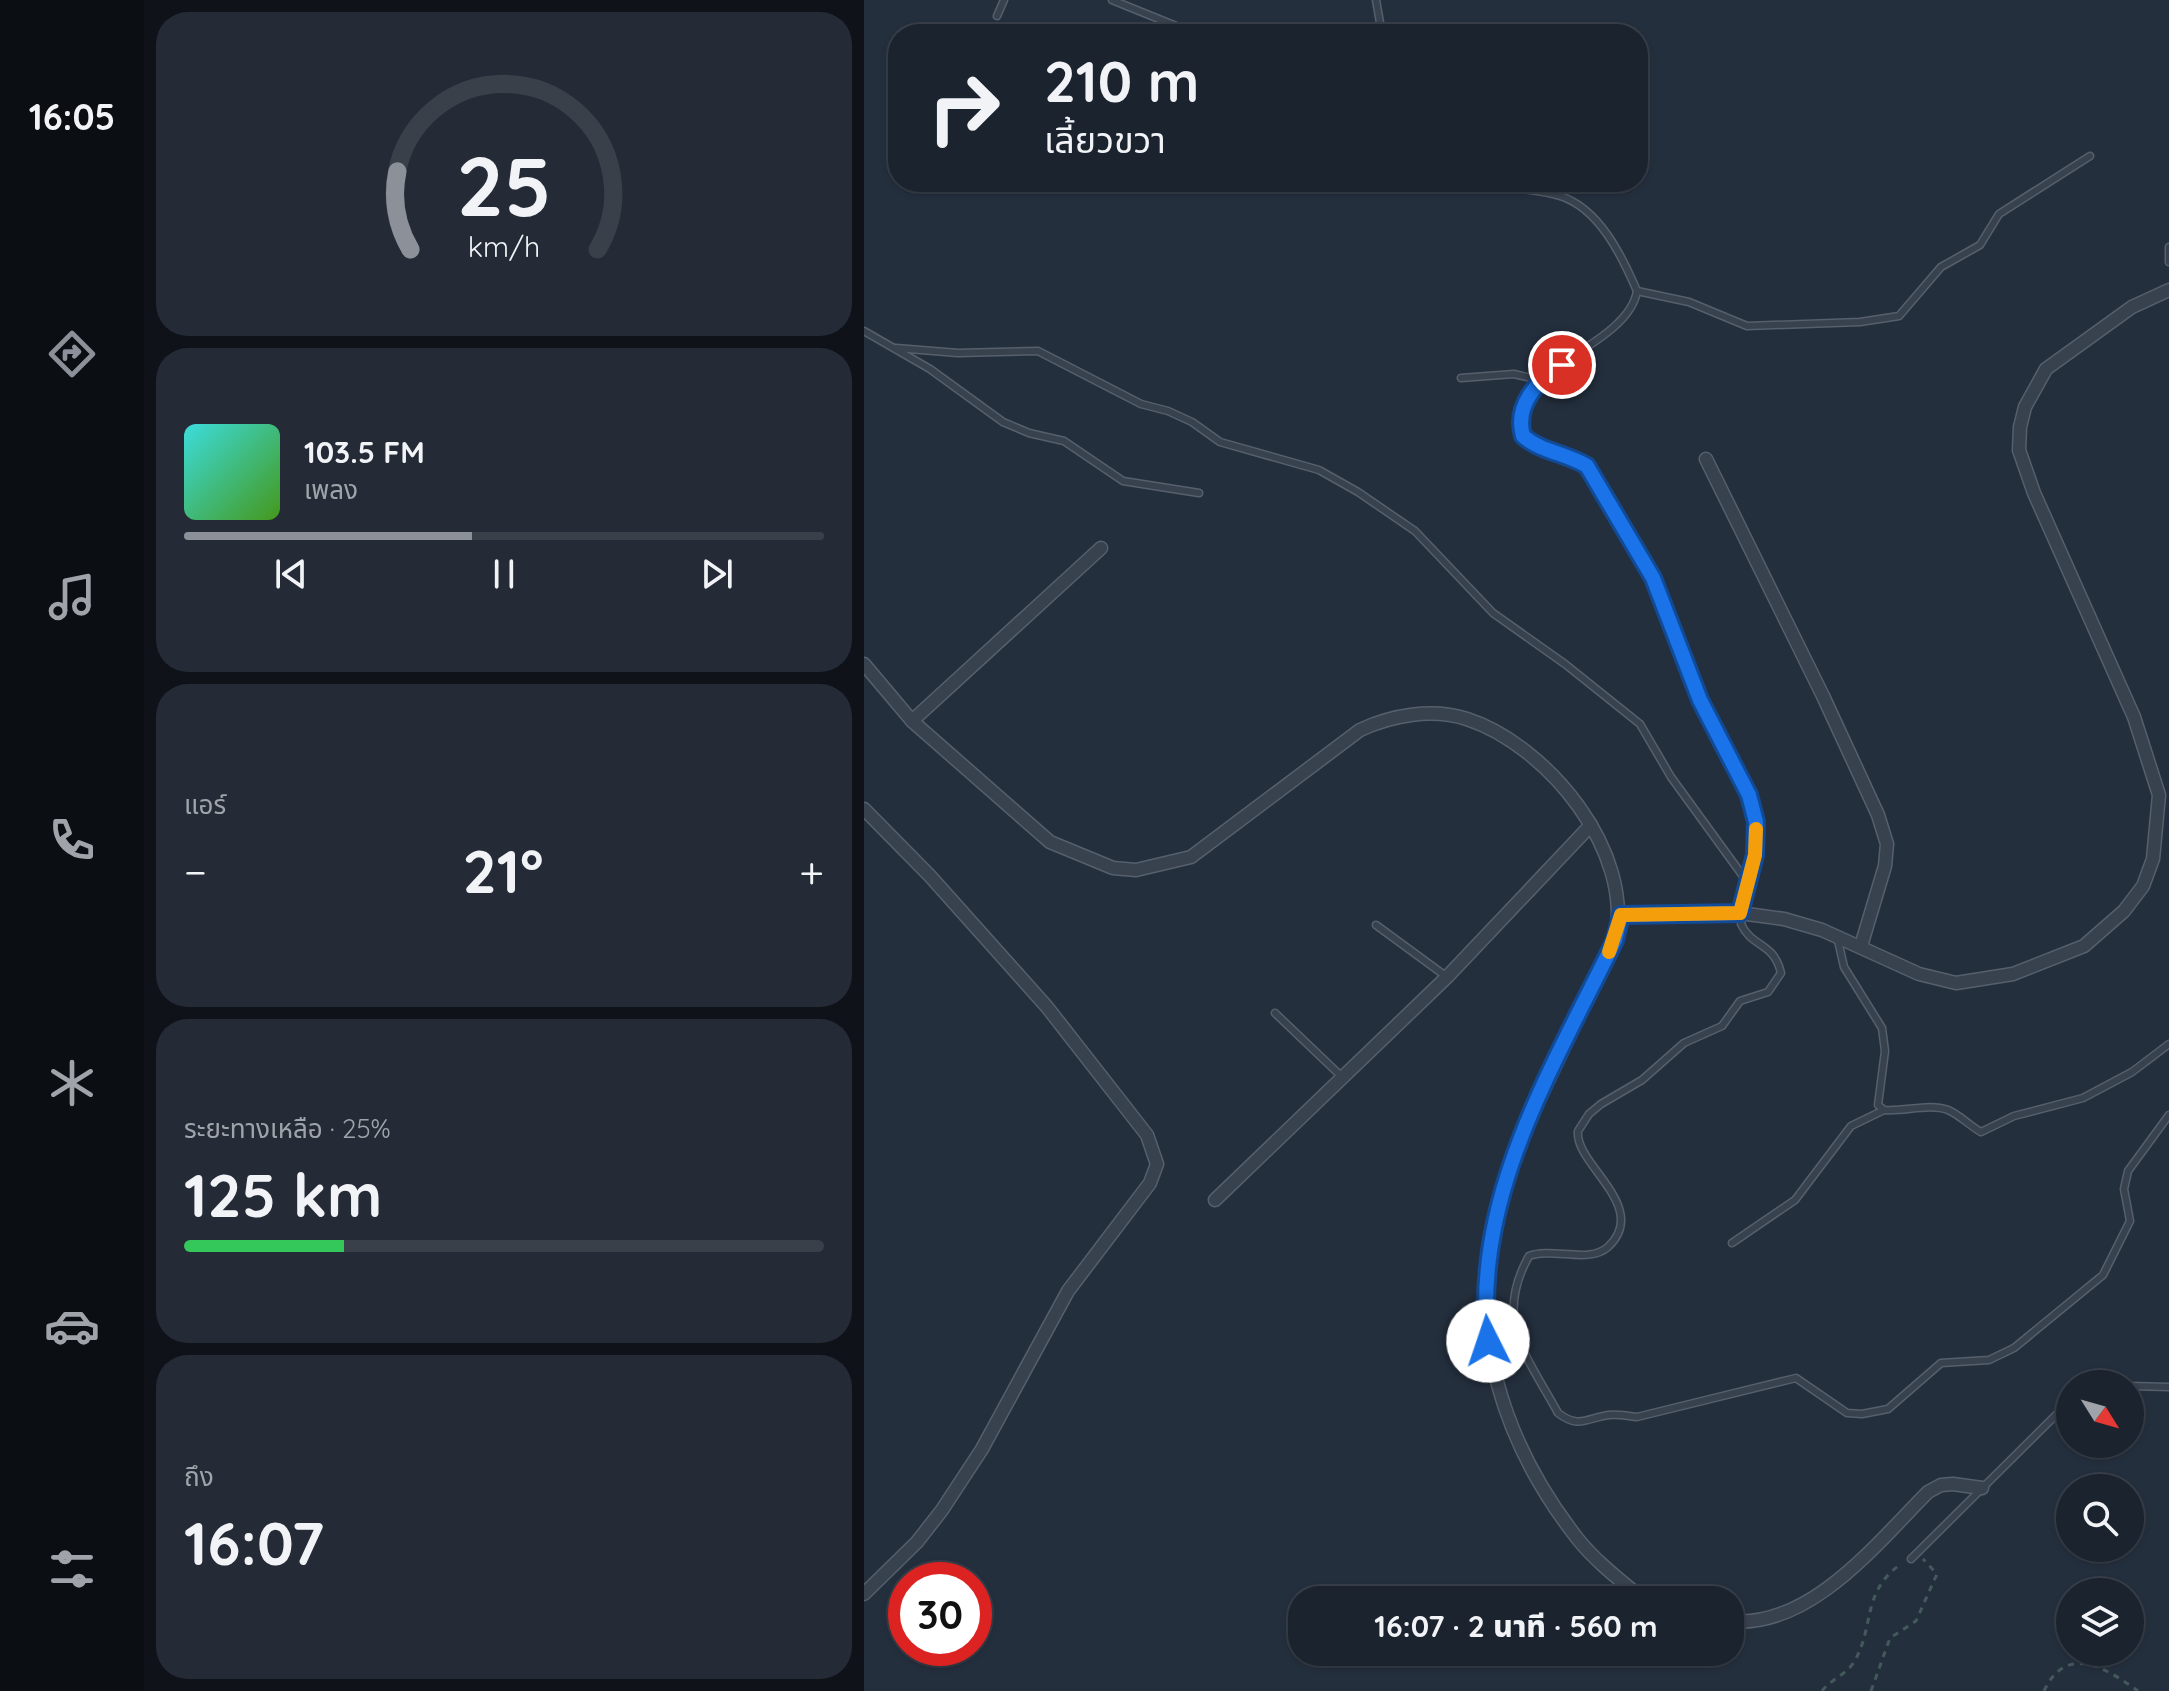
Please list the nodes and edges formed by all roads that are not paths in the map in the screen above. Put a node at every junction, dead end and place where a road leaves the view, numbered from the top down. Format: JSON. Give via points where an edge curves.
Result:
{"nodes":[{"id":1,"x":1004,"y":0,"type":"edge"},
{"id":2,"x":1112,"y":0,"type":"edge"},
{"id":3,"x":1376,"y":0,"type":"edge"},
{"id":4,"x":997,"y":16,"type":"dead end"},
{"id":5,"x":1171,"y":24,"type":"edge"},
{"id":6,"x":1380,"y":24,"type":"edge"},
{"id":7,"x":2090,"y":156,"type":"dead end"},
{"id":8,"x":1537,"y":192,"type":"edge"},
{"id":9,"x":2169,"y":247,"type":"edge"},
{"id":10,"x":2169,"y":262,"type":"edge"},
{"id":11,"x":2169,"y":290,"type":"edge"},
{"id":12,"x":1637,"y":291,"type":"junction"},
{"id":13,"x":864,"y":331,"type":"edge"},
{"id":14,"x":896,"y":348,"type":"junction"},
{"id":15,"x":1461,"y":378,"type":"dead end"},
{"id":16,"x":1540,"y":380,"type":"junction"},
{"id":17,"x":1706,"y":459,"type":"dead end"},
{"id":18,"x":1199,"y":493,"type":"dead end"},
{"id":19,"x":1101,"y":548,"type":"dead end"},
{"id":20,"x":864,"y":664,"type":"edge"},
{"id":21,"x":912,"y":721,"type":"junction"},
{"id":22,"x":864,"y":809,"type":"edge"},
{"id":23,"x":1591,"y":825,"type":"junction"},
{"id":24,"x":1748,"y":883,"type":"junction"},
{"id":25,"x":1740,"y":913,"type":"junction"},
{"id":26,"x":1621,"y":915,"type":"junction"},
{"id":27,"x":1376,"y":925,"type":"dead end"},
{"id":28,"x":1837,"y":936,"type":"junction"},
{"id":29,"x":1861,"y":946,"type":"junction"},
{"id":30,"x":1447,"y":977,"type":"junction"},
{"id":31,"x":1275,"y":1013,"type":"dead end"},
{"id":32,"x":2169,"y":1044,"type":"edge"},
{"id":33,"x":1341,"y":1076,"type":"junction"},
{"id":34,"x":1884,"y":1110,"type":"junction"},
{"id":35,"x":2169,"y":1115,"type":"edge"},
{"id":36,"x":1215,"y":1200,"type":"dead end"},
{"id":37,"x":1732,"y":1243,"type":"dead end"},
{"id":38,"x":2144,"y":1386,"type":"edge"},
{"id":39,"x":2169,"y":1387,"type":"edge"},
{"id":40,"x":2056,"y":1415,"type":"edge"},
{"id":41,"x":1982,"y":1488,"type":"junction"},
{"id":42,"x":1911,"y":1559,"type":"road end"},
{"id":43,"x":1629,"y":1586,"type":"edge"},
{"id":44,"x":864,"y":1594,"type":"edge"},
{"id":45,"x":1744,"y":1622,"type":"edge"}],
"edges":[{"from":1,"to":4,"type":"lane"},
{"from":2,"to":5,"type":"lane"},
{"from":3,"to":6,"type":"lane"},
{"from":7,"to":12,"type":"lane","via":[[1999,214],[1980,245],[1941,267],[1899,316],[1747,326],[1689,302]]},
{"from":8,"to":12,"type":"lane","via":[[1563,197],[1600,225]]},
{"from":9,"to":10,"type":"lane"},
{"from":11,"to":29,"type":"street","via":[[2132,307],[2046,369],[2033,388],[2020,427],[2019,450],[2034,493],[2134,717],[2159,795],[2157,838],[2143,886],[2084,946],[2013,974],[1956,983],[1919,974]]},
{"from":12,"to":16,"type":"lane","via":[[1627,313]]},
{"from":13,"to":14,"type":"lane"},
{"from":14,"to":18,"type":"lane","via":[[1003,422],[1064,441],[1123,481]]},
{"from":14,"to":24,"type":"lane","via":[[1038,351],[1141,404],[1192,422],[1220,442],[1319,470],[1358,492],[1415,531],[1493,613],[1640,724],[1671,777]]},
{"from":15,"to":16,"type":"lane","via":[[1514,374]]},
{"from":16,"to":24,"type":"lane","via":[[1522,410],[1523,436],[1587,466],[1653,578],[1700,700],[1749,795],[1756,822]]},
{"from":17,"to":29,"type":"street","via":[[1878,815],[1887,844],[1885,866]]},
{"from":19,"to":21,"type":"street"},
{"from":20,"to":21,"type":"street"},
{"from":21,"to":23,"type":"street","via":[[1050,842],[1113,868],[1136,870],[1191,857],[1360,730],[1386,718],[1415,715],[1464,718],[1517,742]]},
{"from":22,"to":44,"type":"street","via":[[1047,1007],[1147,1135],[1157,1164],[1150,1183],[1068,1291],[982,1449],[942,1510]]},
{"from":23,"to":26,"type":"street","via":[[1610,867]]},
{"from":23,"to":30,"type":"street"},
{"from":24,"to":25,"type":"lane"},
{"from":25,"to":26,"type":"street"},
{"from":25,"to":28,"type":"street","via":[[1784,919]]},
{"from":25,"to":35,"type":"lane","via":[[1743,929],[1775,955],[1781,973],[1776,983],[1768,992],[1740,1001],[1722,1026],[1684,1043],[1642,1080],[1589,1114],[1577,1140],[1617,1204],[1617,1235],[1607,1248],[1592,1254],[1529,1256],[1518,1276],[1511,1307],[1515,1334],[1558,1413],[1569,1422],[1581,1424],[1609,1415],[1637,1417],[1796,1378],[1847,1413],[1862,1414],[1888,1409],[1941,1363],[1989,1360],[2014,1348],[2103,1275],[2130,1221],[2124,1189],[2128,1171]]},
{"from":26,"to":43,"type":"street","via":[[1615,940],[1514,1155],[1495,1212],[1485,1315],[1490,1367],[1539,1482],[1578,1539]]},
{"from":27,"to":30,"type":"lane"},
{"from":28,"to":29,"type":"street"},
{"from":28,"to":34,"type":"lane","via":[[1844,967],[1882,1028],[1885,1051],[1877,1093]]},
{"from":30,"to":33,"type":"street"},
{"from":31,"to":33,"type":"lane"},
{"from":32,"to":34,"type":"lane","via":[[2132,1072],[2083,1098],[2014,1116],[1981,1132],[1950,1111]]},
{"from":33,"to":36,"type":"street"},
{"from":34,"to":37,"type":"lane","via":[[1851,1126],[1795,1200]]},
{"from":38,"to":39,"type":"lane"},
{"from":40,"to":41,"type":"lane"},
{"from":41,"to":42,"type":"lane"},
{"from":41,"to":45,"type":"street","via":[[1941,1485],[1928,1492],[1813,1597],[1775,1615]]}]}
